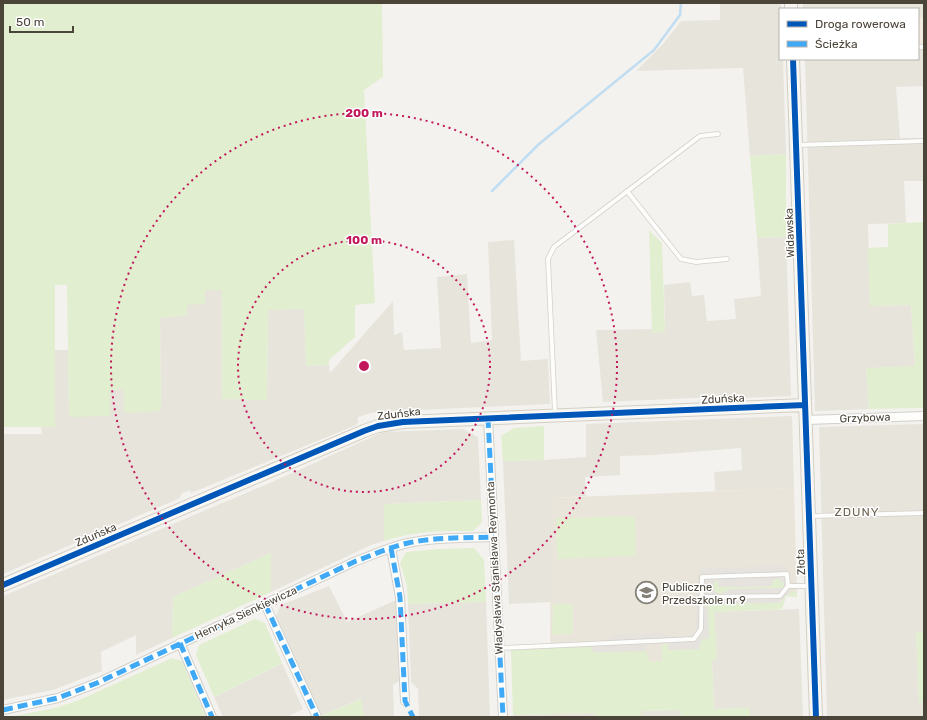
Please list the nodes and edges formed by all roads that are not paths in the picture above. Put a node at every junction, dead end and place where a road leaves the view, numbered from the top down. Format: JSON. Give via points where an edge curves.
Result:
{"nodes":[{"id":1,"x":793,"y":60,"type":"edge"},
{"id":2,"x":718,"y":134,"type":"dead end"},
{"id":3,"x":924,"y":141,"type":"edge"},
{"id":4,"x":797,"y":145,"type":"junction"},
{"id":5,"x":628,"y":191,"type":"junction"},
{"id":6,"x":727,"y":259,"type":"dead end"},
{"id":7,"x":805,"y":406,"type":"junction"},
{"id":8,"x":556,"y":416,"type":"junction"},
{"id":9,"x":924,"y":416,"type":"edge"},
{"id":10,"x":488,"y":418,"type":"junction"},
{"id":11,"x":806,"y":420,"type":"junction"},
{"id":12,"x":924,"y":513,"type":"edge"},
{"id":13,"x":809,"y":516,"type":"junction"},
{"id":14,"x":494,"y":537,"type":"junction"},
{"id":15,"x":391,"y":548,"type":"junction"},
{"id":16,"x":3,"y":585,"type":"edge"},
{"id":17,"x":812,"y":585,"type":"junction"},
{"id":18,"x":788,"y":586,"type":"junction"},
{"id":19,"x":702,"y":597,"type":"junction"},
{"id":20,"x":265,"y":604,"type":"junction"},
{"id":21,"x":180,"y":643,"type":"junction"},
{"id":22,"x":499,"y":648,"type":"junction"},
{"id":23,"x":405,"y":701,"type":"dead end"},
{"id":24,"x":3,"y":710,"type":"edge"},
{"id":25,"x":212,"y":717,"type":"edge"},
{"id":26,"x":317,"y":717,"type":"edge"},
{"id":27,"x":503,"y":717,"type":"edge"},
{"id":28,"x":816,"y":717,"type":"edge"}],
"edges":[{"from":1,"to":4,"type":"street","name":"Widawska"},
{"from":2,"to":5,"type":"lane","via":[[700,136]]},
{"from":3,"to":4,"type":"lane"},
{"from":4,"to":7,"type":"street","name":"Widawska"},
{"from":5,"to":6,"type":"lane","via":[[681,259],[696,262]]},
{"from":5,"to":8,"type":"lane","via":[[554,247],[548,259]]},
{"from":7,"to":8,"type":"street","name":"Zduńska"},
{"from":7,"to":11,"type":"street","name":"Złota"},
{"from":8,"to":10,"type":"street","name":"Zduńska"},
{"from":9,"to":11,"type":"street","name":"Grzybowa"},
{"from":10,"to":14,"type":"street","name":"Władysława Stanisława Reymonta"},
{"from":10,"to":16,"type":"street","name":"Zduńska","via":[[403,422],[378,426]]},
{"from":11,"to":13,"type":"street","name":"Złota"},
{"from":12,"to":13,"type":"lane"},
{"from":13,"to":17,"type":"street","name":"Złota"},
{"from":14,"to":15,"type":"street","name":"Henryka Sienkiewicza","via":[[437,539]]},
{"from":14,"to":22,"type":"street","name":"Władysława Stanisława Reymonta"},
{"from":15,"to":20,"type":"street","name":"Henryka Sienkiewicza"},
{"from":15,"to":23,"type":"street","via":[[400,597]]},
{"from":17,"to":18,"type":"lane"},
{"from":17,"to":28,"type":"street","name":"Złota"},
{"from":18,"to":19,"type":"lane","via":[[780,596]]},
{"from":18,"to":19,"type":"lane","via":[[787,574],[702,577]]},
{"from":19,"to":22,"type":"lane","via":[[701,629],[694,639]]},
{"from":20,"to":21,"type":"street","name":"Henryka Sienkiewicza"},
{"from":20,"to":26,"type":"street"},
{"from":21,"to":24,"type":"street","name":"Henryka Sienkiewicza","via":[[58,698]]},
{"from":21,"to":25,"type":"street"},
{"from":22,"to":27,"type":"street","name":"Władysława Stanisława Reymonta"}]}
